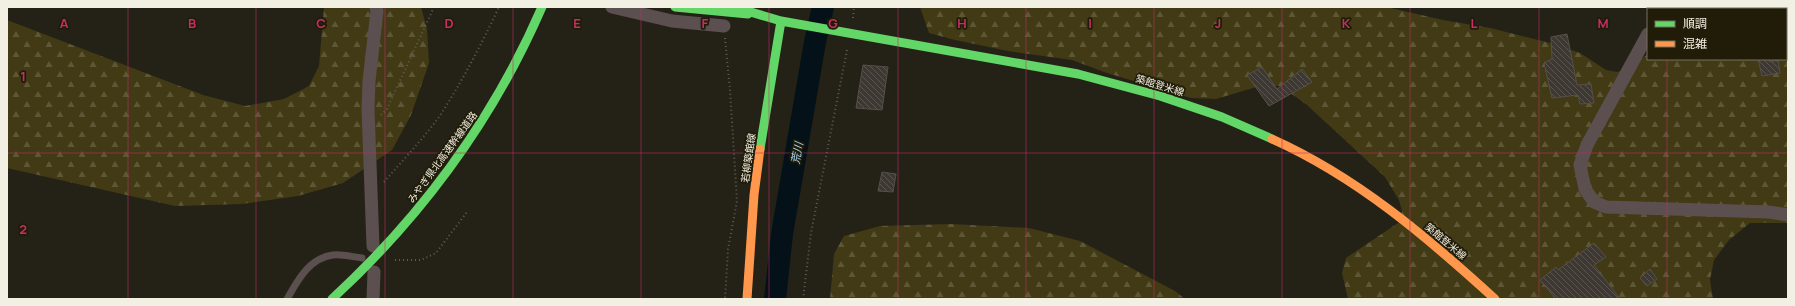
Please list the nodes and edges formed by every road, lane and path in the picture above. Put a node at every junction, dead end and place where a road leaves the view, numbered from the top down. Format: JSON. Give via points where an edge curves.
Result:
{"nodes":[{"id":1,"x":376,"y":7,"type":"edge"},
{"id":2,"x":434,"y":7,"type":"edge"},
{"id":3,"x":499,"y":7,"type":"edge"},
{"id":4,"x":542,"y":7,"type":"edge"},
{"id":5,"x":612,"y":7,"type":"edge"},
{"id":6,"x":675,"y":7,"type":"edge"},
{"id":7,"x":734,"y":7,"type":"edge"},
{"id":8,"x":854,"y":7,"type":"edge"},
{"id":9,"x":756,"y":15,"type":"junction"},
{"id":10,"x":782,"y":18,"type":"junction"},
{"id":11,"x":724,"y":26,"type":"joint"},
{"id":12,"x":848,"y":33,"type":"junction"},
{"id":13,"x":1647,"y":36,"type":"edge"},
{"id":14,"x":369,"y":130,"type":"junction"},
{"id":15,"x":370,"y":190,"type":"junction"},
{"id":16,"x":467,"y":212,"type":"dead end"},
{"id":17,"x":1788,"y":215,"type":"edge"},
{"id":18,"x":373,"y":246,"type":"dead end"},
{"id":19,"x":362,"y":258,"type":"dead end"},
{"id":20,"x":390,"y":260,"type":"dead end"},
{"id":21,"x":374,"y":272,"type":"dead end"},
{"id":22,"x":287,"y":299,"type":"edge"},
{"id":23,"x":332,"y":299,"type":"edge"},
{"id":24,"x":373,"y":299,"type":"edge"},
{"id":25,"x":725,"y":299,"type":"edge"},
{"id":26,"x":747,"y":299,"type":"edge"},
{"id":27,"x":803,"y":299,"type":"edge"},
{"id":28,"x":1495,"y":299,"type":"edge"}],
"edges":[{"from":1,"to":14,"type":"street","via":[[378,11],[369,81]]},
{"from":2,"to":14,"type":"path","via":[[387,109]]},
{"from":3,"to":15,"type":"path","via":[[476,55],[439,116],[421,141],[384,182]]},
{"from":4,"to":23,"type":"main road","name":"みやぎ県北高速幹線道路","via":[[502,89],[444,177],[384,249]]},
{"from":5,"to":11,"type":"street","via":[[672,21]]},
{"from":6,"to":9,"type":"main road"},
{"from":7,"to":9,"type":"main road"},
{"from":8,"to":12,"type":"path"},
{"from":9,"to":10,"type":"main road","name":"築館登米線"},
{"from":10,"to":12,"type":"main road","name":"築館登米線","via":[[797,24]]},
{"from":10,"to":26,"type":"main road","name":"若柳築館線","via":[[754,195]]},
{"from":11,"to":25,"type":"path","via":[[737,201],[728,249]]},
{"from":12,"to":27,"type":"path","via":[[811,233]]},
{"from":12,"to":28,"type":"main road","name":"築館登米線","via":[[1078,74],[1160,96],[1222,117],[1283,144],[1343,176],[1443,252]]},
{"from":13,"to":17,"type":"street","via":[[1587,145],[1580,165],[1585,189],[1594,202],[1606,207],[1769,212]]},
{"from":14,"to":15,"type":"street"},
{"from":15,"to":18,"type":"street"},
{"from":16,"to":20,"type":"path","via":[[436,253],[421,260]]},
{"from":19,"to":22,"type":"lane","via":[[334,255],[313,262],[300,277]]},
{"from":21,"to":24,"type":"street"}]}
